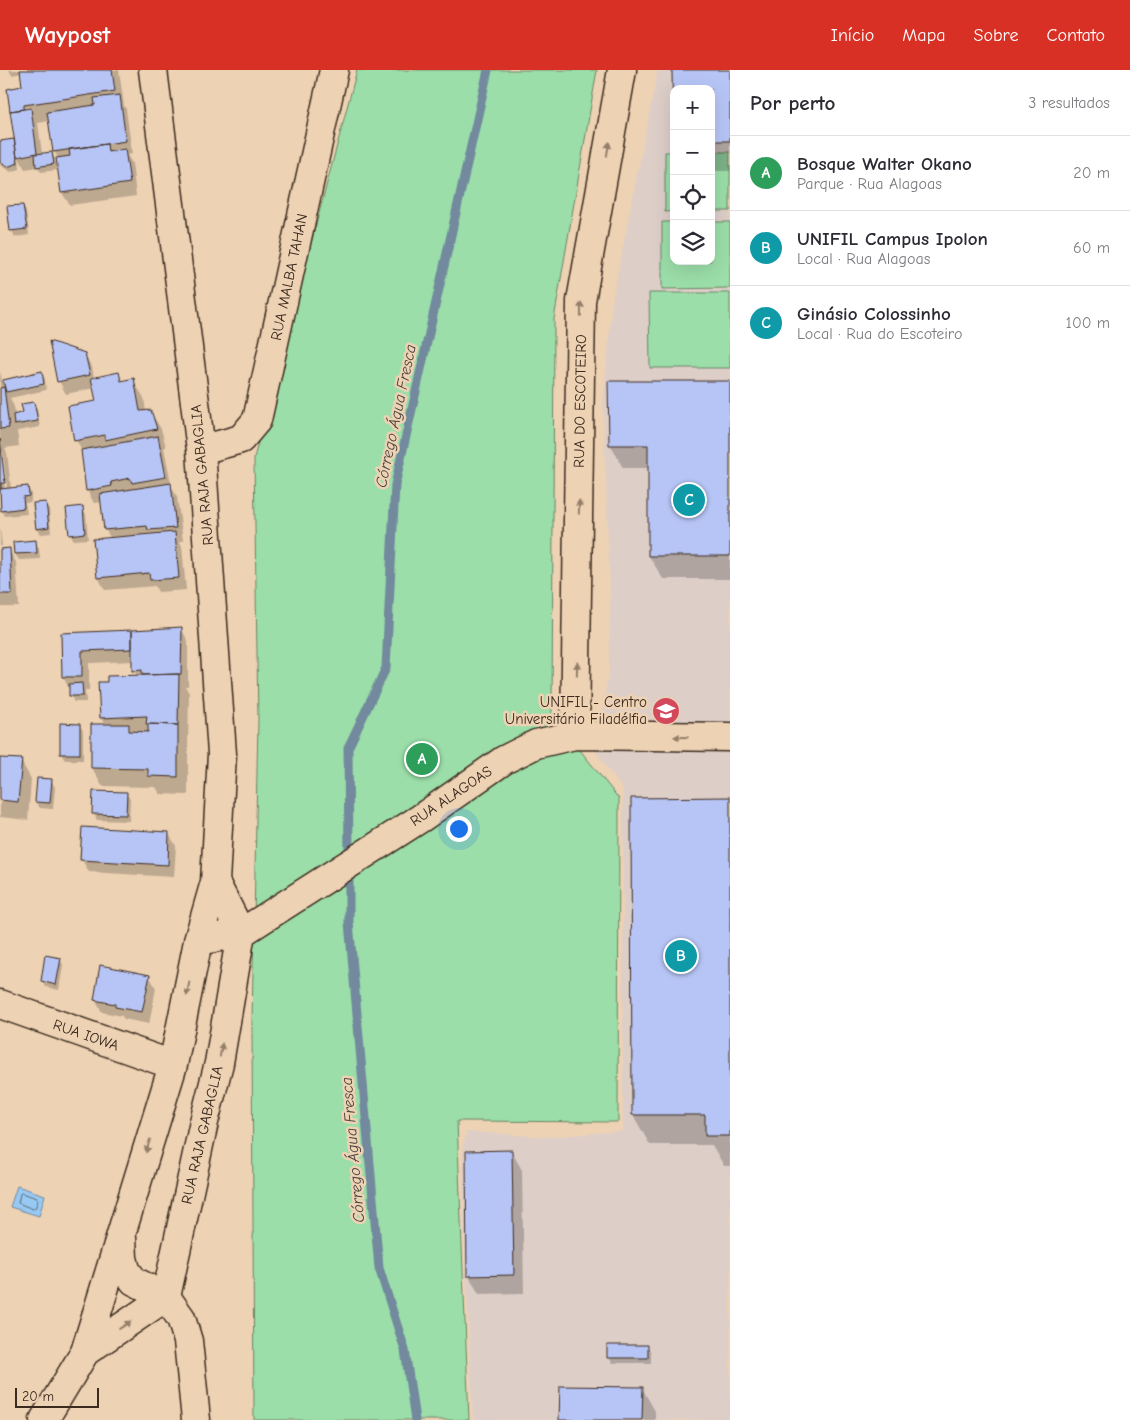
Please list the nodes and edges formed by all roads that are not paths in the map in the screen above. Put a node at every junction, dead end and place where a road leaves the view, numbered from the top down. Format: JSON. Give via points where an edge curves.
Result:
{"nodes":[{"id":1,"x":153,"y":70,"type":"edge"},
{"id":2,"x":334,"y":70,"type":"edge"},
{"id":3,"x":622,"y":70,"type":"edge"},
{"id":4,"x":201,"y":450,"type":"junction"},
{"id":5,"x":575,"y":736,"type":"junction"},
{"id":6,"x":730,"y":737,"type":"edge"},
{"id":7,"x":215,"y":882,"type":"junction"},
{"id":8,"x":241,"y":933,"type":"junction"},
{"id":9,"x":198,"y":941,"type":"junction"},
{"id":10,"x":0,"y":1004,"type":"edge"},
{"id":11,"x":173,"y":1065,"type":"junction"},
{"id":12,"x":122,"y":1230,"type":"junction"},
{"id":13,"x":166,"y":1297,"type":"junction"},
{"id":14,"x":85,"y":1352,"type":"junction"},
{"id":15,"x":44,"y":1420,"type":"edge"},
{"id":16,"x":196,"y":1420,"type":"edge"}],
"edges":[{"from":1,"to":4,"type":"street","name":"RUA RAJA GABAGLIA"},
{"from":2,"to":4,"type":"street","name":"RUA MALBA TAHAN","via":[[257,420],[242,439]]},
{"from":5,"to":3,"type":"street","name":"RUA DO ESCOTEIRO","one_way":true,"via":[[581,301]]},
{"from":4,"to":7,"type":"street","name":"RUA RAJA GABAGLIA","via":[[222,754]]},
{"from":6,"to":5,"type":"street","name":"RUA ALAGOAS","one_way":true},
{"from":5,"to":8,"type":"street","name":"RUA ALAGOAS","via":[[536,744],[504,760],[421,818]]},
{"from":7,"to":8,"type":"street"},
{"from":7,"to":9,"type":"street","name":"RUA RAJA GABAGLIA"},
{"from":8,"to":9,"type":"street","name":"RUA ALAGOAS"},
{"from":13,"to":8,"type":"street","name":"RUA RAJA GABAGLIA","one_way":true,"via":[[219,1063]]},
{"from":9,"to":11,"type":"street","name":"RUA RAJA GABAGLIA","one_way":true},
{"from":10,"to":11,"type":"street","name":"RUA IOWA"},
{"from":11,"to":12,"type":"street","name":"RUA RAJA GABAGLIA","one_way":true},
{"from":12,"to":13,"type":"street","via":[[126,1270],[134,1281]]},
{"from":12,"to":14,"type":"street","name":"RUA RAJA GABAGLIA"},
{"from":14,"to":13,"type":"street","name":"RUA RAJA GABAGLIA","one_way":true},
{"from":13,"to":16,"type":"street","via":[[181,1318],[188,1341]]},
{"from":14,"to":15,"type":"street","name":"RUA RAJA GABAGLIA"}]}
